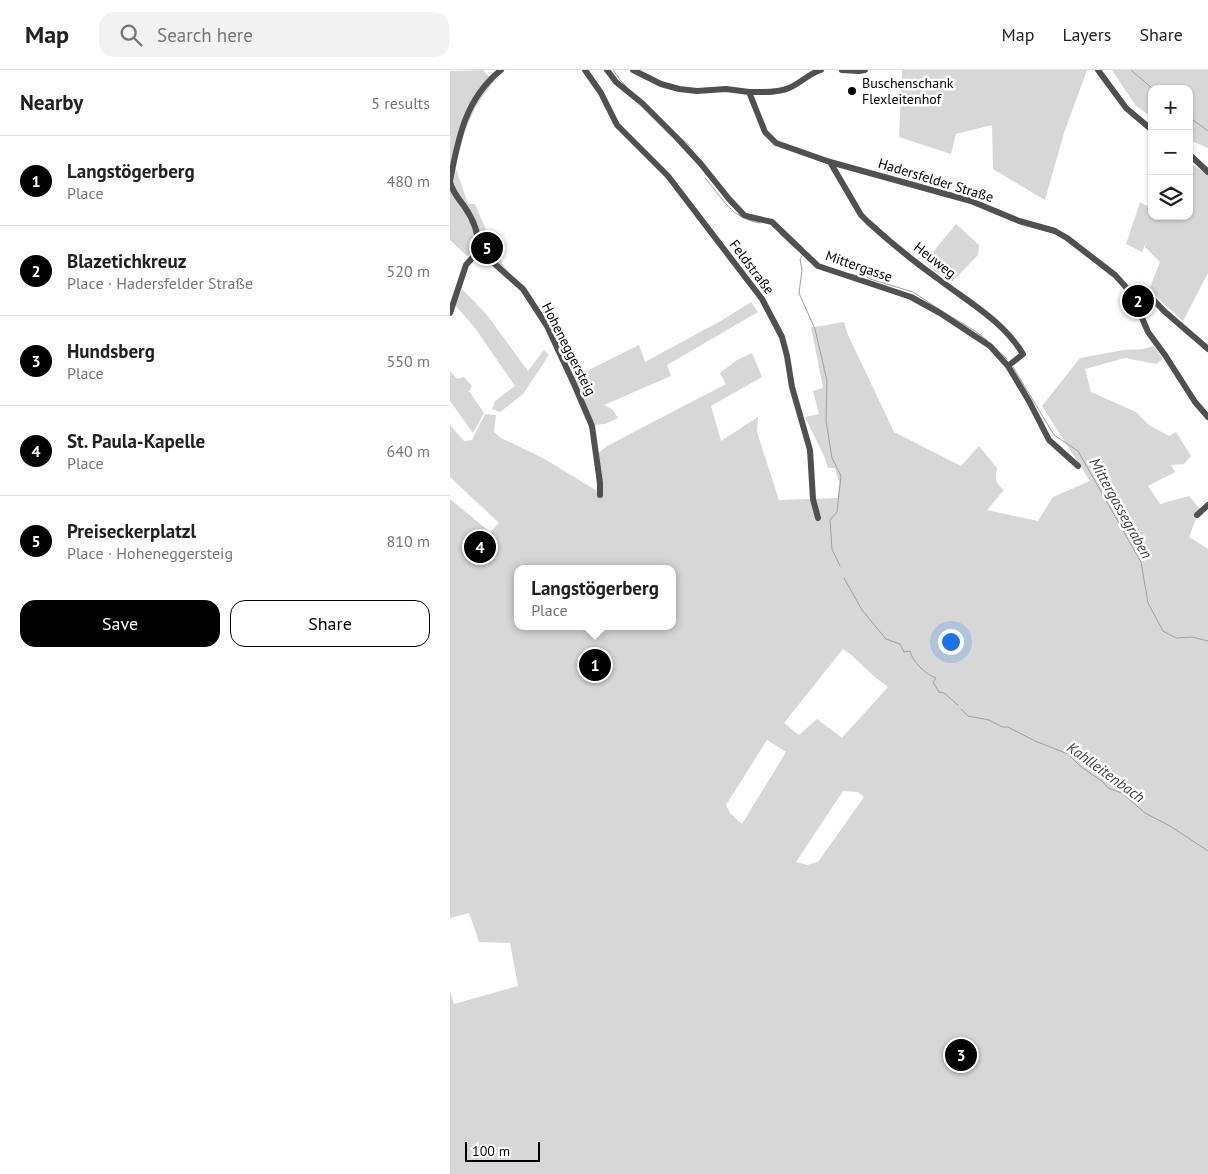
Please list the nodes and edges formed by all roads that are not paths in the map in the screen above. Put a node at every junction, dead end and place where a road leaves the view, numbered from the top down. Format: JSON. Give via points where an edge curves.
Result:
{"nodes":[{"id":1,"x":501,"y":70,"type":"edge"},
{"id":2,"x":585,"y":70,"type":"edge"},
{"id":3,"x":607,"y":70,"type":"edge"},
{"id":4,"x":633,"y":70,"type":"edge"},
{"id":5,"x":821,"y":70,"type":"edge"},
{"id":6,"x":842,"y":70,"type":"edge"},
{"id":7,"x":866,"y":70,"type":"edge"},
{"id":8,"x":1098,"y":70,"type":"edge"},
{"id":9,"x":749,"y":92,"type":"junction"},
{"id":10,"x":1148,"y":127,"type":"edge"},
{"id":11,"x":1193,"y":158,"type":"edge"},
{"id":12,"x":830,"y":162,"type":"junction"},
{"id":13,"x":1208,"y":172,"type":"edge"},
{"id":14,"x":450,"y":181,"type":"edge"},
{"id":15,"x":479,"y":250,"type":"junction"},
{"id":16,"x":1134,"y":299,"type":"junction"},
{"id":17,"x":450,"y":313,"type":"edge"},
{"id":18,"x":1208,"y":349,"type":"edge"},
{"id":19,"x":1008,"y":366,"type":"junction"},
{"id":20,"x":1208,"y":417,"type":"edge"},
{"id":21,"x":1078,"y":466,"type":"dead end"},
{"id":22,"x":600,"y":495,"type":"dead end"},
{"id":23,"x":1208,"y":505,"type":"edge"},
{"id":24,"x":1197,"y":515,"type":"dead end"},
{"id":25,"x":818,"y":518,"type":"dead end"}],
"edges":[{"from":1,"to":14,"type":"street","via":[[490,78],[467,113]]},
{"from":2,"to":25,"type":"street","name":"Feldstraße","via":[[623,133],[668,176],[757,292],[773,319],[782,337],[810,450],[813,499]]},
{"from":3,"to":19,"type":"street","name":"Mittergasse","via":[[677,138],[744,215],[772,222],[818,266],[924,303],[981,340]]},
{"from":4,"to":9,"type":"street","via":[[679,89]]},
{"from":5,"to":9,"type":"street","via":[[811,73],[791,88]]},
{"from":6,"to":7,"type":"street"},
{"from":8,"to":10,"type":"street","via":[[1126,108]]},
{"from":9,"to":12,"type":"street","name":"Hadersfelder Straße","via":[[765,132],[776,143]]},
{"from":11,"to":13,"type":"street"},
{"from":12,"to":16,"type":"street","name":"Hadersfelder Straße","via":[[971,201],[1019,221],[1055,231],[1115,275]]},
{"from":12,"to":19,"type":"street","name":"Heuweg","via":[[868,222],[1003,328],[1023,354]]},
{"from":14,"to":15,"type":"street","via":[[476,228]]},
{"from":15,"to":17,"type":"street","via":[[466,265]]},
{"from":15,"to":22,"type":"street","name":"Hoheneggersteig","via":[[523,289],[547,326],[592,426]]},
{"from":16,"to":18,"type":"street","via":[[1147,293]]},
{"from":16,"to":20,"type":"street","name":"Hadersfelder Straße","via":[[1148,332]]},
{"from":19,"to":21,"type":"street","name":"Mittergasse","via":[[1049,440]]},
{"from":23,"to":24,"type":"street"}]}
